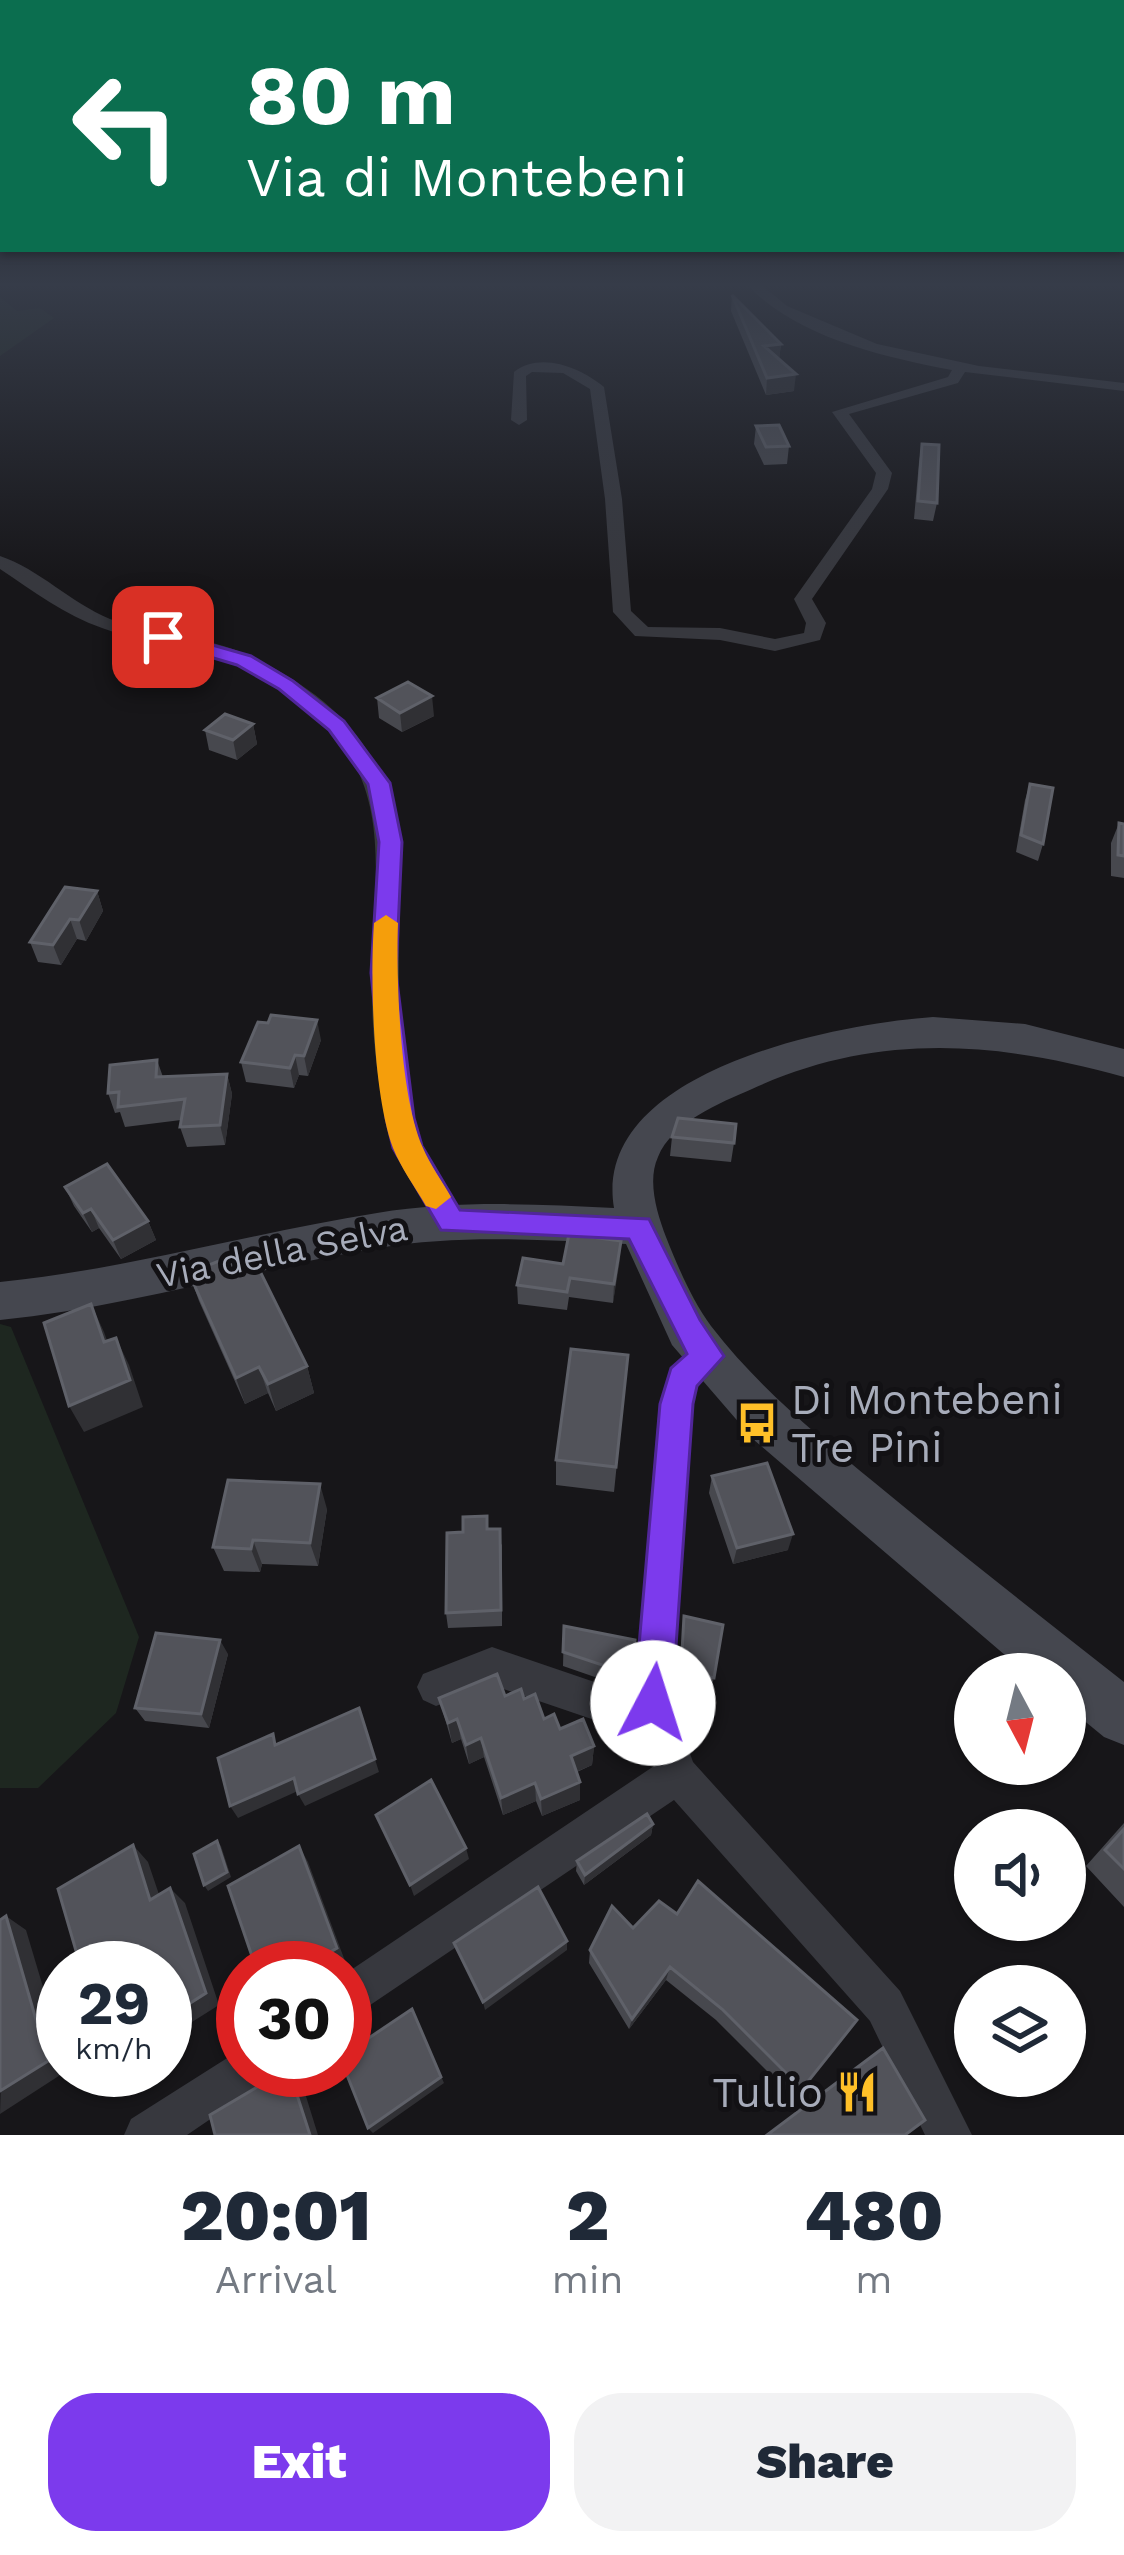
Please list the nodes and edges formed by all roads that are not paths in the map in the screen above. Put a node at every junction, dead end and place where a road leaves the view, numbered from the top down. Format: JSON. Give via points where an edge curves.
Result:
{"nodes":[{"id":1,"x":519,"y":382,"type":"edge"},
{"id":2,"x":588,"y":382,"type":"edge"},
{"id":3,"x":946,"y":382,"type":"edge"},
{"id":4,"x":1080,"y":382,"type":"edge"},
{"id":5,"x":1124,"y":387,"type":"edge"},
{"id":6,"x":519,"y":420,"type":"dead end"},
{"id":7,"x":0,"y":561,"type":"edge"},
{"id":8,"x":1124,"y":1063,"type":"edge"},
{"id":9,"x":452,"y":1222,"type":"junction"},
{"id":10,"x":639,"y":1227,"type":"junction"},
{"id":11,"x":0,"y":1301,"type":"edge"},
{"id":12,"x":708,"y":1356,"type":"junction"},
{"id":13,"x":436,"y":1687,"type":"dead end"},
{"id":14,"x":653,"y":1703,"type":"junction"},
{"id":15,"x":1124,"y":1717,"type":"edge"},
{"id":16,"x":677,"y":1774,"type":"junction"},
{"id":17,"x":372,"y":1982,"type":"edge"},
{"id":18,"x":216,"y":2088,"type":"edge"},
{"id":19,"x":147,"y":2135,"type":"edge"},
{"id":20,"x":949,"y":2135,"type":"edge"}],
"edges":[{"from":1,"to":6,"type":"street"},
{"from":2,"to":3,"type":"street","via":[[597,387],[616,483],[622,612],[642,632],[728,634],[763,647],[813,636],[816,623],[803,599],[880,489],[884,473],[840,412]]},
{"from":4,"to":5,"type":"street"},
{"from":7,"to":9,"type":"street","via":[[64,604],[117,627],[244,660],[286,685],[362,753],[379,783],[391,842],[384,973],[400,1118],[408,1148]]},
{"from":8,"to":10,"type":"street","via":[[1041,1038],[928,1027],[830,1042],[706,1092],[664,1120],[636,1163]]},
{"from":9,"to":10,"type":"street","name":"Via della Selva"},
{"from":9,"to":11,"type":"street","name":"Via della Selva"},
{"from":10,"to":12,"type":"street"},
{"from":12,"to":14,"type":"street","via":[[683,1378],[676,1404]]},
{"from":12,"to":15,"type":"street","via":[[800,1452]]},
{"from":13,"to":14,"type":"street","via":[[492,1666],[615,1708]]},
{"from":14,"to":16,"type":"street"},
{"from":16,"to":17,"type":"street"},
{"from":16,"to":20,"type":"street","via":[[885,2006]]},
{"from":18,"to":19,"type":"street"}]}
